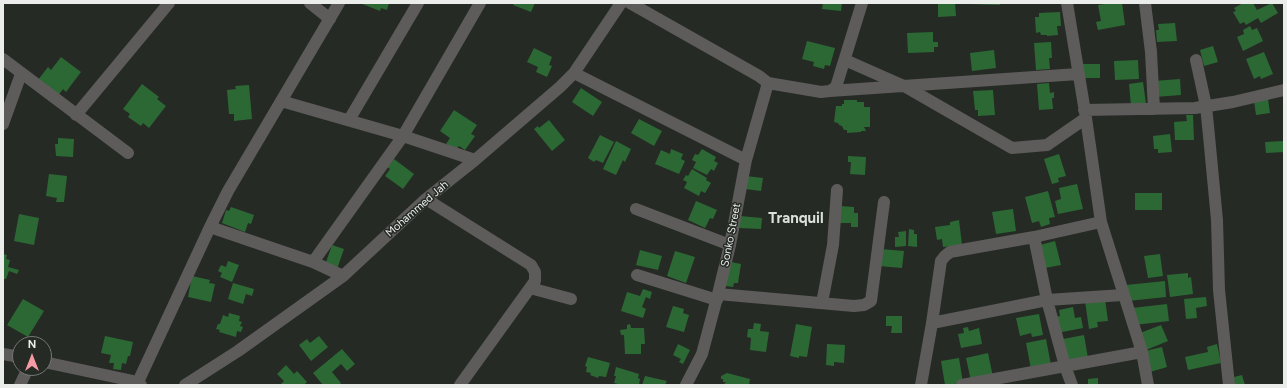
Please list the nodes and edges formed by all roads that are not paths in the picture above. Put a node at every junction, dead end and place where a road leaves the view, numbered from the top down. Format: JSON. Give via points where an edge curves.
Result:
{"nodes":[{"id":1,"x":169,"y":3,"type":"edge"},
{"id":2,"x":310,"y":3,"type":"edge"},
{"id":3,"x":339,"y":3,"type":"edge"},
{"id":4,"x":418,"y":3,"type":"edge"},
{"id":5,"x":480,"y":3,"type":"edge"},
{"id":6,"x":621,"y":3,"type":"edge"},
{"id":7,"x":630,"y":3,"type":"edge"},
{"id":8,"x":862,"y":3,"type":"edge"},
{"id":9,"x":1067,"y":3,"type":"edge"},
{"id":10,"x":1145,"y":3,"type":"edge"},
{"id":11,"x":330,"y":19,"type":"junction"},
{"id":12,"x":3,"y":59,"type":"edge"},
{"id":13,"x":845,"y":60,"type":"junction"},
{"id":14,"x":1196,"y":60,"type":"dead end"},
{"id":15,"x":574,"y":73,"type":"junction"},
{"id":16,"x":21,"y":74,"type":"junction"},
{"id":17,"x":1078,"y":74,"type":"junction"},
{"id":18,"x":768,"y":83,"type":"junction"},
{"id":19,"x":904,"y":86,"type":"junction"},
{"id":20,"x":1284,"y":90,"type":"edge"},
{"id":21,"x":830,"y":91,"type":"junction"},
{"id":22,"x":281,"y":101,"type":"junction"},
{"id":23,"x":1206,"y":106,"type":"junction"},
{"id":24,"x":1154,"y":109,"type":"junction"},
{"id":25,"x":1085,"y":114,"type":"junction"},
{"id":26,"x":76,"y":115,"type":"junction"},
{"id":27,"x":349,"y":120,"type":"junction"},
{"id":28,"x":3,"y":124,"type":"edge"},
{"id":29,"x":403,"y":136,"type":"junction"},
{"id":30,"x":128,"y":153,"type":"dead end"},
{"id":31,"x":475,"y":160,"type":"junction"},
{"id":32,"x":746,"y":160,"type":"junction"},
{"id":33,"x":837,"y":190,"type":"dead end"},
{"id":34,"x":426,"y":199,"type":"junction"},
{"id":35,"x":884,"y":202,"type":"dead end"},
{"id":36,"x":636,"y":209,"type":"dead end"},
{"id":37,"x":1101,"y":222,"type":"junction"},
{"id":38,"x":210,"y":227,"type":"junction"},
{"id":39,"x":1034,"y":237,"type":"junction"},
{"id":40,"x":730,"y":245,"type":"junction"},
{"id":41,"x":313,"y":262,"type":"junction"},
{"id":42,"x":637,"y":275,"type":"dead end"},
{"id":43,"x":343,"y":276,"type":"junction"},
{"id":44,"x":530,"y":288,"type":"junction"},
{"id":45,"x":1123,"y":295,"type":"junction"},
{"id":46,"x":718,"y":297,"type":"junction"},
{"id":47,"x":571,"y":299,"type":"dead end"},
{"id":48,"x":1047,"y":300,"type":"junction"},
{"id":49,"x":822,"y":303,"type":"junction"},
{"id":50,"x":932,"y":323,"type":"junction"},
{"id":51,"x":1142,"y":352,"type":"junction"},
{"id":52,"x":52,"y":364,"type":"edge"},
{"id":53,"x":1065,"y":366,"type":"junction"},
{"id":54,"x":139,"y":384,"type":"edge"},
{"id":55,"x":185,"y":385,"type":"edge"},
{"id":56,"x":460,"y":385,"type":"edge"},
{"id":57,"x":686,"y":385,"type":"edge"},
{"id":58,"x":921,"y":385,"type":"edge"},
{"id":59,"x":962,"y":385,"type":"edge"},
{"id":60,"x":1072,"y":385,"type":"edge"},
{"id":61,"x":1148,"y":385,"type":"edge"},
{"id":62,"x":1230,"y":385,"type":"edge"}],
"edges":[{"from":1,"to":26,"type":"street"},
{"from":2,"to":11,"type":"street"},
{"from":3,"to":11,"type":"street"},
{"from":4,"to":27,"type":"street"},
{"from":5,"to":29,"type":"street"},
{"from":6,"to":15,"type":"street","name":"Mohammed Jah"},
{"from":7,"to":18,"type":"street"},
{"from":8,"to":13,"type":"street"},
{"from":9,"to":17,"type":"street"},
{"from":10,"to":24,"type":"street"},
{"from":11,"to":22,"type":"street"},
{"from":12,"to":16,"type":"street"},
{"from":13,"to":19,"type":"street"},
{"from":13,"to":21,"type":"street","via":[[836,87]]},
{"from":14,"to":23,"type":"street"},
{"from":15,"to":31,"type":"street","name":"Mohammed Jah","via":[[560,88]]},
{"from":15,"to":32,"type":"street"},
{"from":16,"to":26,"type":"street"},
{"from":16,"to":28,"type":"street"},
{"from":17,"to":19,"type":"street"},
{"from":17,"to":25,"type":"street"},
{"from":18,"to":21,"type":"street","via":[[821,92]]},
{"from":18,"to":32,"type":"street","name":"Sonko Street"},
{"from":19,"to":21,"type":"street"},
{"from":19,"to":25,"type":"street","via":[[1012,148],[1047,145]]},
{"from":20,"to":23,"type":"street"},
{"from":22,"to":27,"type":"street"},
{"from":22,"to":38,"type":"street"},
{"from":23,"to":24,"type":"street"},
{"from":23,"to":62,"type":"street","via":[[1217,220],[1219,290]]},
{"from":24,"to":25,"type":"street"},
{"from":25,"to":37,"type":"street"},
{"from":26,"to":30,"type":"street"},
{"from":27,"to":29,"type":"street"},
{"from":29,"to":31,"type":"street"},
{"from":29,"to":41,"type":"street"},
{"from":31,"to":34,"type":"street","name":"Mohammed Jah"},
{"from":32,"to":40,"type":"street","name":"Sonko Street"},
{"from":33,"to":49,"type":"street","via":[[833,245]]},
{"from":34,"to":43,"type":"street","name":"Mohammed Jah"},
{"from":34,"to":44,"type":"street","via":[[530,265],[535,281]]},
{"from":35,"to":49,"type":"street","via":[[871,301],[854,306]]},
{"from":36,"to":40,"type":"street"},
{"from":37,"to":39,"type":"street"},
{"from":37,"to":45,"type":"street"},
{"from":38,"to":41,"type":"street"},
{"from":38,"to":54,"type":"street"},
{"from":39,"to":48,"type":"street"},
{"from":39,"to":50,"type":"street","via":[[950,252],[945,256],[941,262]]},
{"from":40,"to":46,"type":"street","name":"Sonko Street"},
{"from":41,"to":43,"type":"street"},
{"from":42,"to":46,"type":"street"},
{"from":43,"to":55,"type":"street","name":"Mohammed Jah","via":[[238,351]]},
{"from":44,"to":47,"type":"street"},
{"from":44,"to":56,"type":"street"},
{"from":45,"to":48,"type":"street"},
{"from":45,"to":51,"type":"street"},
{"from":46,"to":49,"type":"street"},
{"from":46,"to":57,"type":"street","name":"Sonko Street","via":[[702,354]]},
{"from":48,"to":50,"type":"street"},
{"from":48,"to":53,"type":"street"},
{"from":50,"to":58,"type":"street"},
{"from":51,"to":53,"type":"street"},
{"from":51,"to":61,"type":"street"},
{"from":52,"to":54,"type":"street"},
{"from":53,"to":59,"type":"street"},
{"from":53,"to":60,"type":"street"}]}
